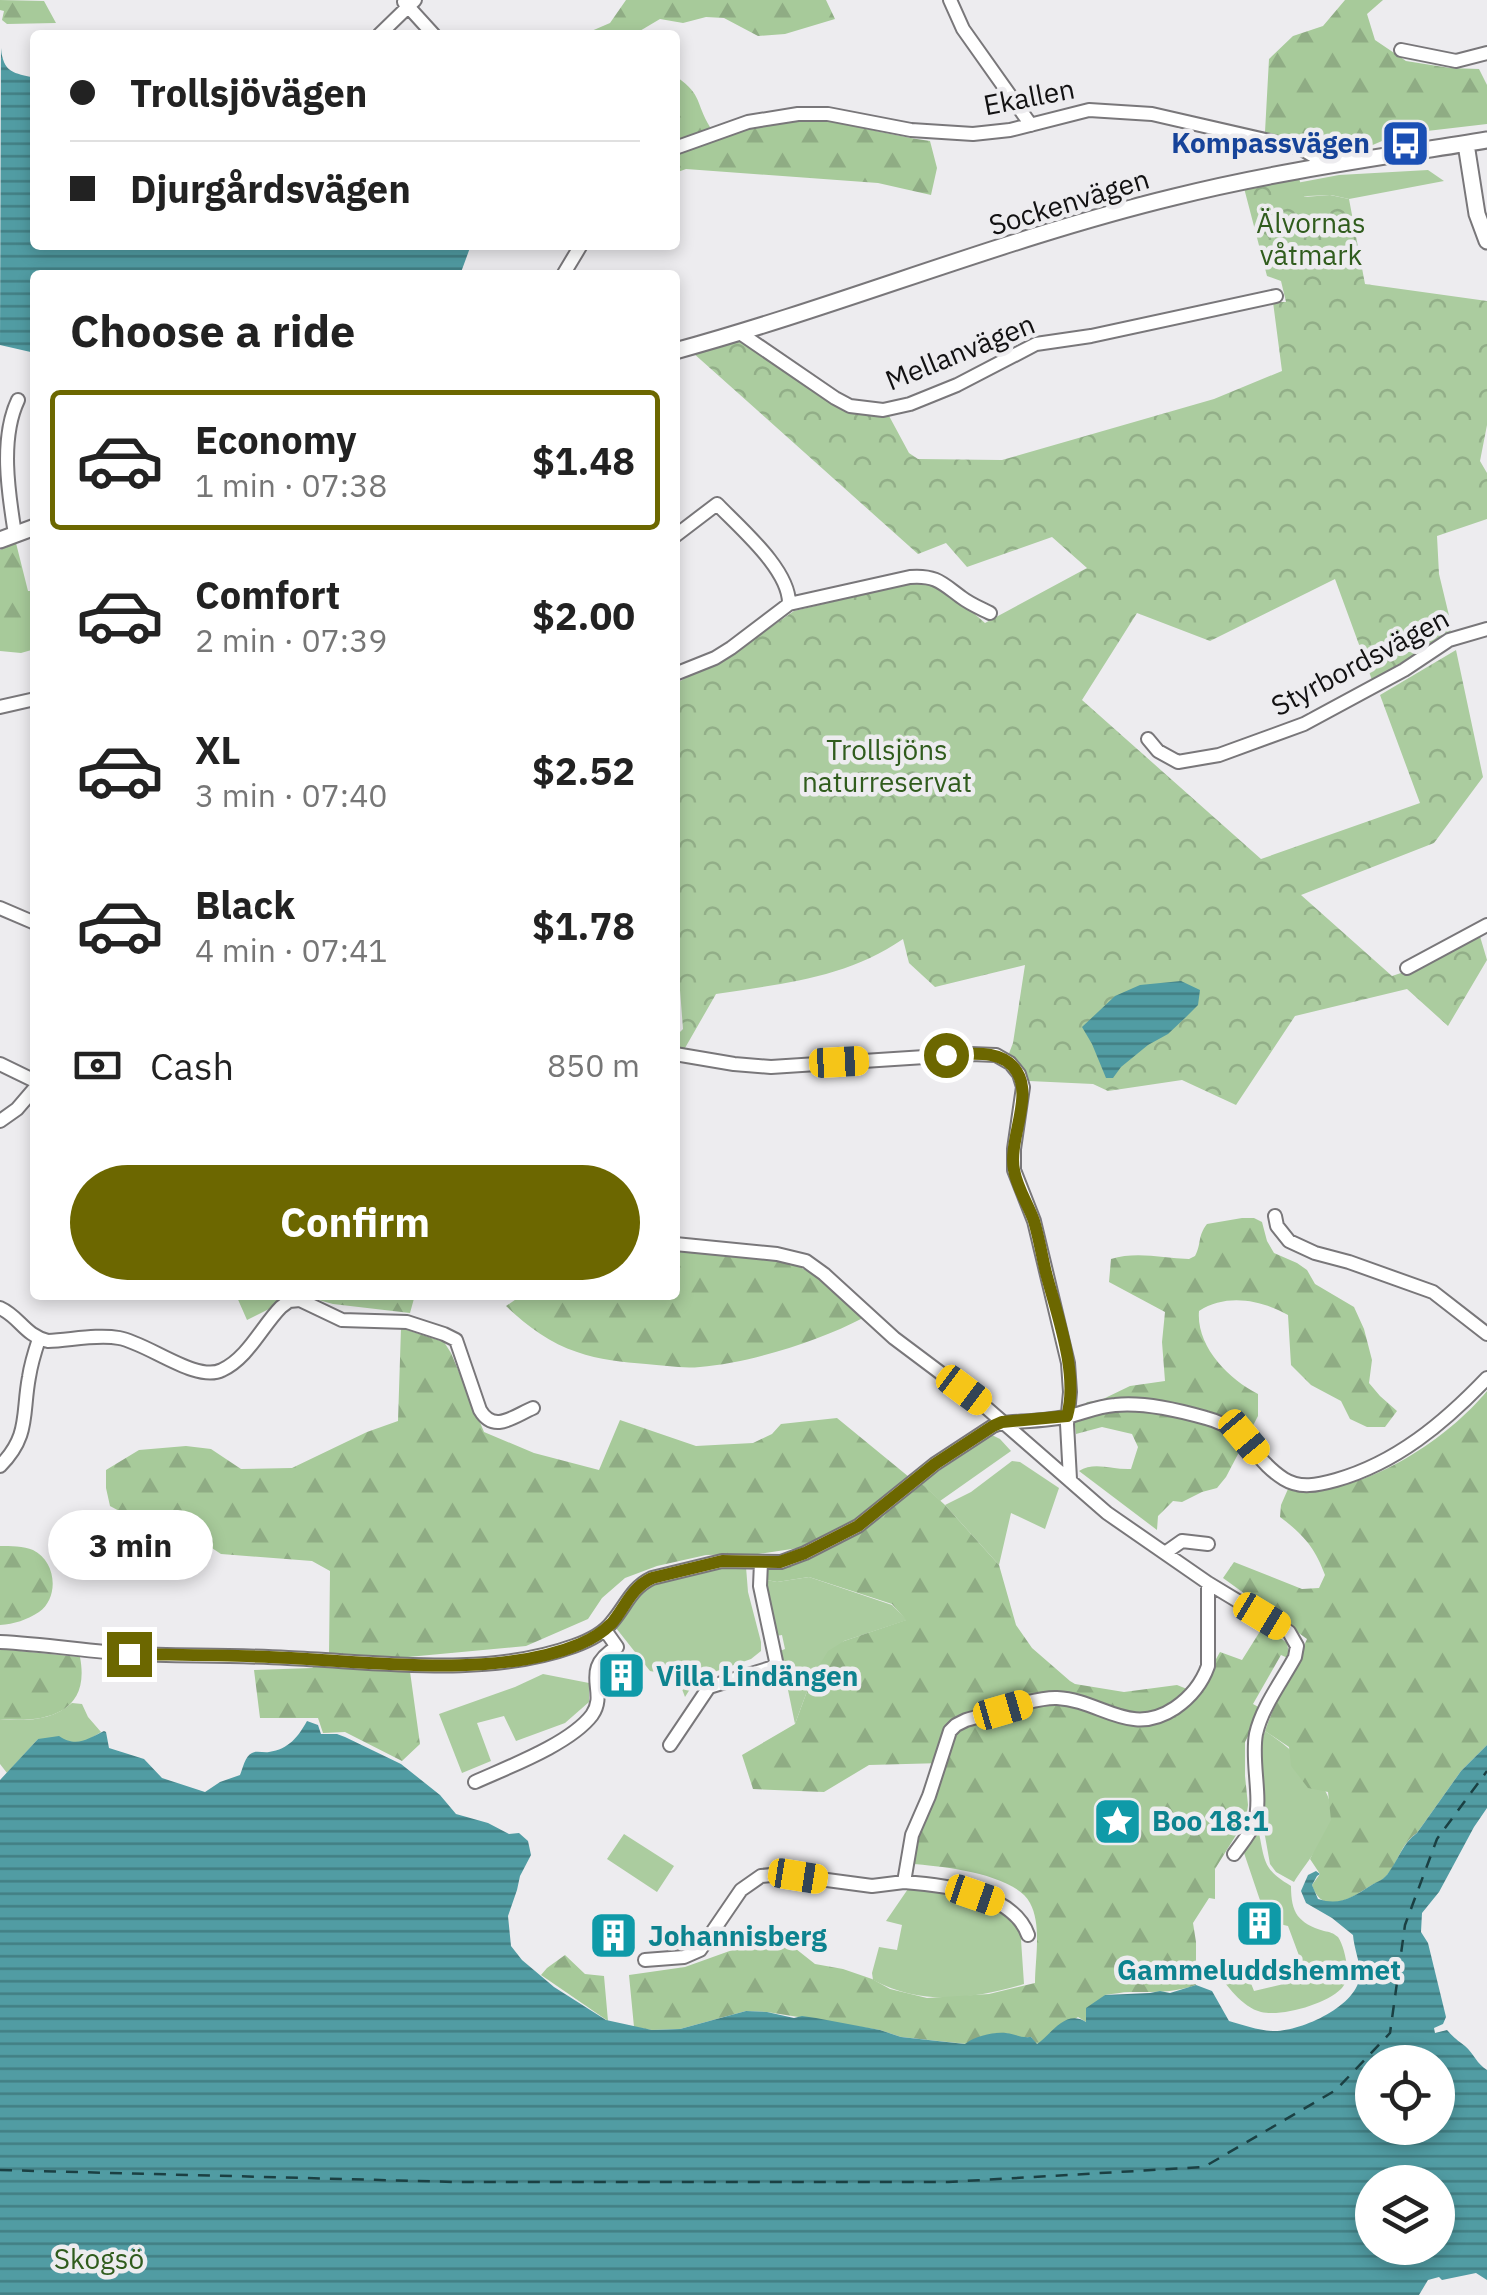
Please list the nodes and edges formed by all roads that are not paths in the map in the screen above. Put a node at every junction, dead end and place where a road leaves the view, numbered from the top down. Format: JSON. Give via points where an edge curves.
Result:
{"nodes":[{"id":1,"x":950,"y":0,"type":"edge"},
{"id":2,"x":408,"y":2,"type":"edge"},
{"id":3,"x":383,"y":30,"type":"edge"},
{"id":4,"x":430,"y":30,"type":"edge"},
{"id":5,"x":1402,"y":50,"type":"dead end"},
{"id":6,"x":1487,"y":53,"type":"edge"},
{"id":7,"x":1031,"y":125,"type":"junction"},
{"id":8,"x":1487,"y":140,"type":"edge"},
{"id":9,"x":1466,"y":144,"type":"junction"},
{"id":10,"x":680,"y":146,"type":"edge"},
{"id":11,"x":1331,"y":166,"type":"junction"},
{"id":12,"x":1487,"y":241,"type":"edge"},
{"id":13,"x":1276,"y":296,"type":"dead end"},
{"id":14,"x":740,"y":333,"type":"junction"},
{"id":15,"x":680,"y":350,"type":"edge"},
{"id":16,"x":18,"y":400,"type":"dead end"},
{"id":17,"x":680,"y":532,"type":"edge"},
{"id":18,"x":7,"y":537,"type":"edge"},
{"id":19,"x":789,"y":604,"type":"junction"},
{"id":20,"x":990,"y":613,"type":"dead end"},
{"id":21,"x":1487,"y":629,"type":"edge"},
{"id":22,"x":680,"y":672,"type":"edge"},
{"id":23,"x":30,"y":699,"type":"edge"},
{"id":24,"x":0,"y":707,"type":"edge"},
{"id":25,"x":1148,"y":739,"type":"dead end"},
{"id":26,"x":0,"y":908,"type":"edge"},
{"id":27,"x":30,"y":921,"type":"edge"},
{"id":28,"x":1487,"y":925,"type":"edge"},
{"id":29,"x":1407,"y":968,"type":"dead end"},
{"id":30,"x":680,"y":1055,"type":"edge"},
{"id":31,"x":0,"y":1064,"type":"edge"},
{"id":32,"x":30,"y":1082,"type":"edge"},
{"id":33,"x":30,"y":1091,"type":"edge"},
{"id":34,"x":0,"y":1121,"type":"edge"},
{"id":35,"x":1274,"y":1216,"type":"dead end"},
{"id":36,"x":680,"y":1244,"type":"edge"},
{"id":37,"x":0,"y":1308,"type":"edge"},
{"id":38,"x":1487,"y":1334,"type":"edge"},
{"id":39,"x":39,"y":1339,"type":"junction"},
{"id":40,"x":1487,"y":1378,"type":"edge"},
{"id":41,"x":534,"y":1408,"type":"dead end"},
{"id":42,"x":1067,"y":1416,"type":"junction"},
{"id":43,"x":1002,"y":1422,"type":"junction"},
{"id":44,"x":0,"y":1466,"type":"edge"},
{"id":45,"x":1070,"y":1479,"type":"junction"},
{"id":46,"x":1208,"y":1544,"type":"dead end"},
{"id":47,"x":1165,"y":1553,"type":"junction"},
{"id":48,"x":761,"y":1562,"type":"junction"},
{"id":49,"x":1208,"y":1583,"type":"junction"},
{"id":50,"x":605,"y":1630,"type":"junction"},
{"id":51,"x":0,"y":1642,"type":"edge"},
{"id":52,"x":670,"y":1746,"type":"dead end"},
{"id":53,"x":475,"y":1782,"type":"dead end"},
{"id":54,"x":1234,"y":1854,"type":"dead end"},
{"id":55,"x":904,"y":1882,"type":"junction"},
{"id":56,"x":1028,"y":1935,"type":"dead end"},
{"id":57,"x":645,"y":1960,"type":"dead end"}],
"edges":[{"from":1,"to":7,"type":"street"},
{"from":2,"to":3,"type":"street"},
{"from":2,"to":4,"type":"street"},
{"from":5,"to":6,"type":"street","via":[[1456,61]]},
{"from":7,"to":10,"type":"street","name":"Ekallen","via":[[974,134],[798,114],[748,122]]},
{"from":7,"to":11,"type":"street","name":"Ekallen","via":[[1090,110],[1152,114],[1300,148]]},
{"from":8,"to":9,"type":"street","name":"Sockenvägen"},
{"from":9,"to":11,"type":"street","name":"Sockenvägen"},
{"from":9,"to":12,"type":"street"},
{"from":11,"to":14,"type":"street","name":"Sockenvägen","via":[[1152,202]]},
{"from":13,"to":14,"type":"street","name":"Mellanvägen","via":[[1036,344],[958,385],[883,410],[835,398]]},
{"from":14,"to":15,"type":"street","name":"Sockenvägen"},
{"from":16,"to":18,"type":"street","via":[[6,420]]},
{"from":17,"to":19,"type":"street","via":[[717,504],[781,575]]},
{"from":19,"to":20,"type":"street","via":[[920,576],[943,582]]},
{"from":19,"to":22,"type":"street","via":[[731,648]]},
{"from":21,"to":25,"type":"street","name":"Styrbordsvägen","via":[[1449,640],[1325,714],[1219,755],[1178,762]]},
{"from":23,"to":24,"type":"street"},
{"from":26,"to":27,"type":"street"},
{"from":28,"to":29,"type":"street"},
{"from":30,"to":42,"type":"street","via":[[772,1067],[971,1054],[1010,1063],[1022,1087],[1014,1170],[1034,1221],[1068,1363]]},
{"from":31,"to":32,"type":"street"},
{"from":33,"to":34,"type":"street"},
{"from":35,"to":38,"type":"street","via":[[1289,1241],[1433,1292]]},
{"from":36,"to":43,"type":"street","via":[[806,1260]]},
{"from":37,"to":39,"type":"street"},
{"from":39,"to":41,"type":"street","via":[[118,1338],[210,1374],[236,1360],[281,1307],[300,1300],[342,1320],[406,1322],[456,1340],[480,1410],[492,1423]]},
{"from":39,"to":44,"type":"street","via":[[28,1380],[28,1427]]},
{"from":40,"to":42,"type":"street","via":[[1399,1452],[1357,1474],[1313,1486],[1281,1477],[1244,1437],[1211,1419],[1114,1404]]},
{"from":42,"to":43,"type":"street"},
{"from":42,"to":45,"type":"street"},
{"from":43,"to":45,"type":"street"},
{"from":43,"to":48,"type":"street","via":[[935,1464],[858,1526],[792,1558]]},
{"from":45,"to":47,"type":"street"},
{"from":46,"to":47,"type":"street","via":[[1182,1541]]},
{"from":47,"to":49,"type":"street"},
{"from":48,"to":50,"type":"street","via":[[722,1561],[642,1582]]},
{"from":48,"to":52,"type":"street","via":[[777,1666],[709,1688]]},
{"from":49,"to":54,"type":"street","via":[[1290,1632],[1297,1646],[1256,1735],[1257,1811]]},
{"from":49,"to":55,"type":"street","via":[[1208,1666],[1194,1691],[1169,1712],[1140,1721],[1046,1698],[956,1725],[912,1835]]},
{"from":50,"to":51,"type":"street","via":[[554,1653],[491,1664],[129,1654]]},
{"from":50,"to":53,"type":"street","via":[[617,1647],[597,1670],[592,1715],[562,1739]]},
{"from":55,"to":56,"type":"street","via":[[952,1887],[998,1903],[1021,1920]]},
{"from":55,"to":57,"type":"street","via":[[872,1886],[760,1876],[741,1890],[700,1950],[684,1958]]}]}
